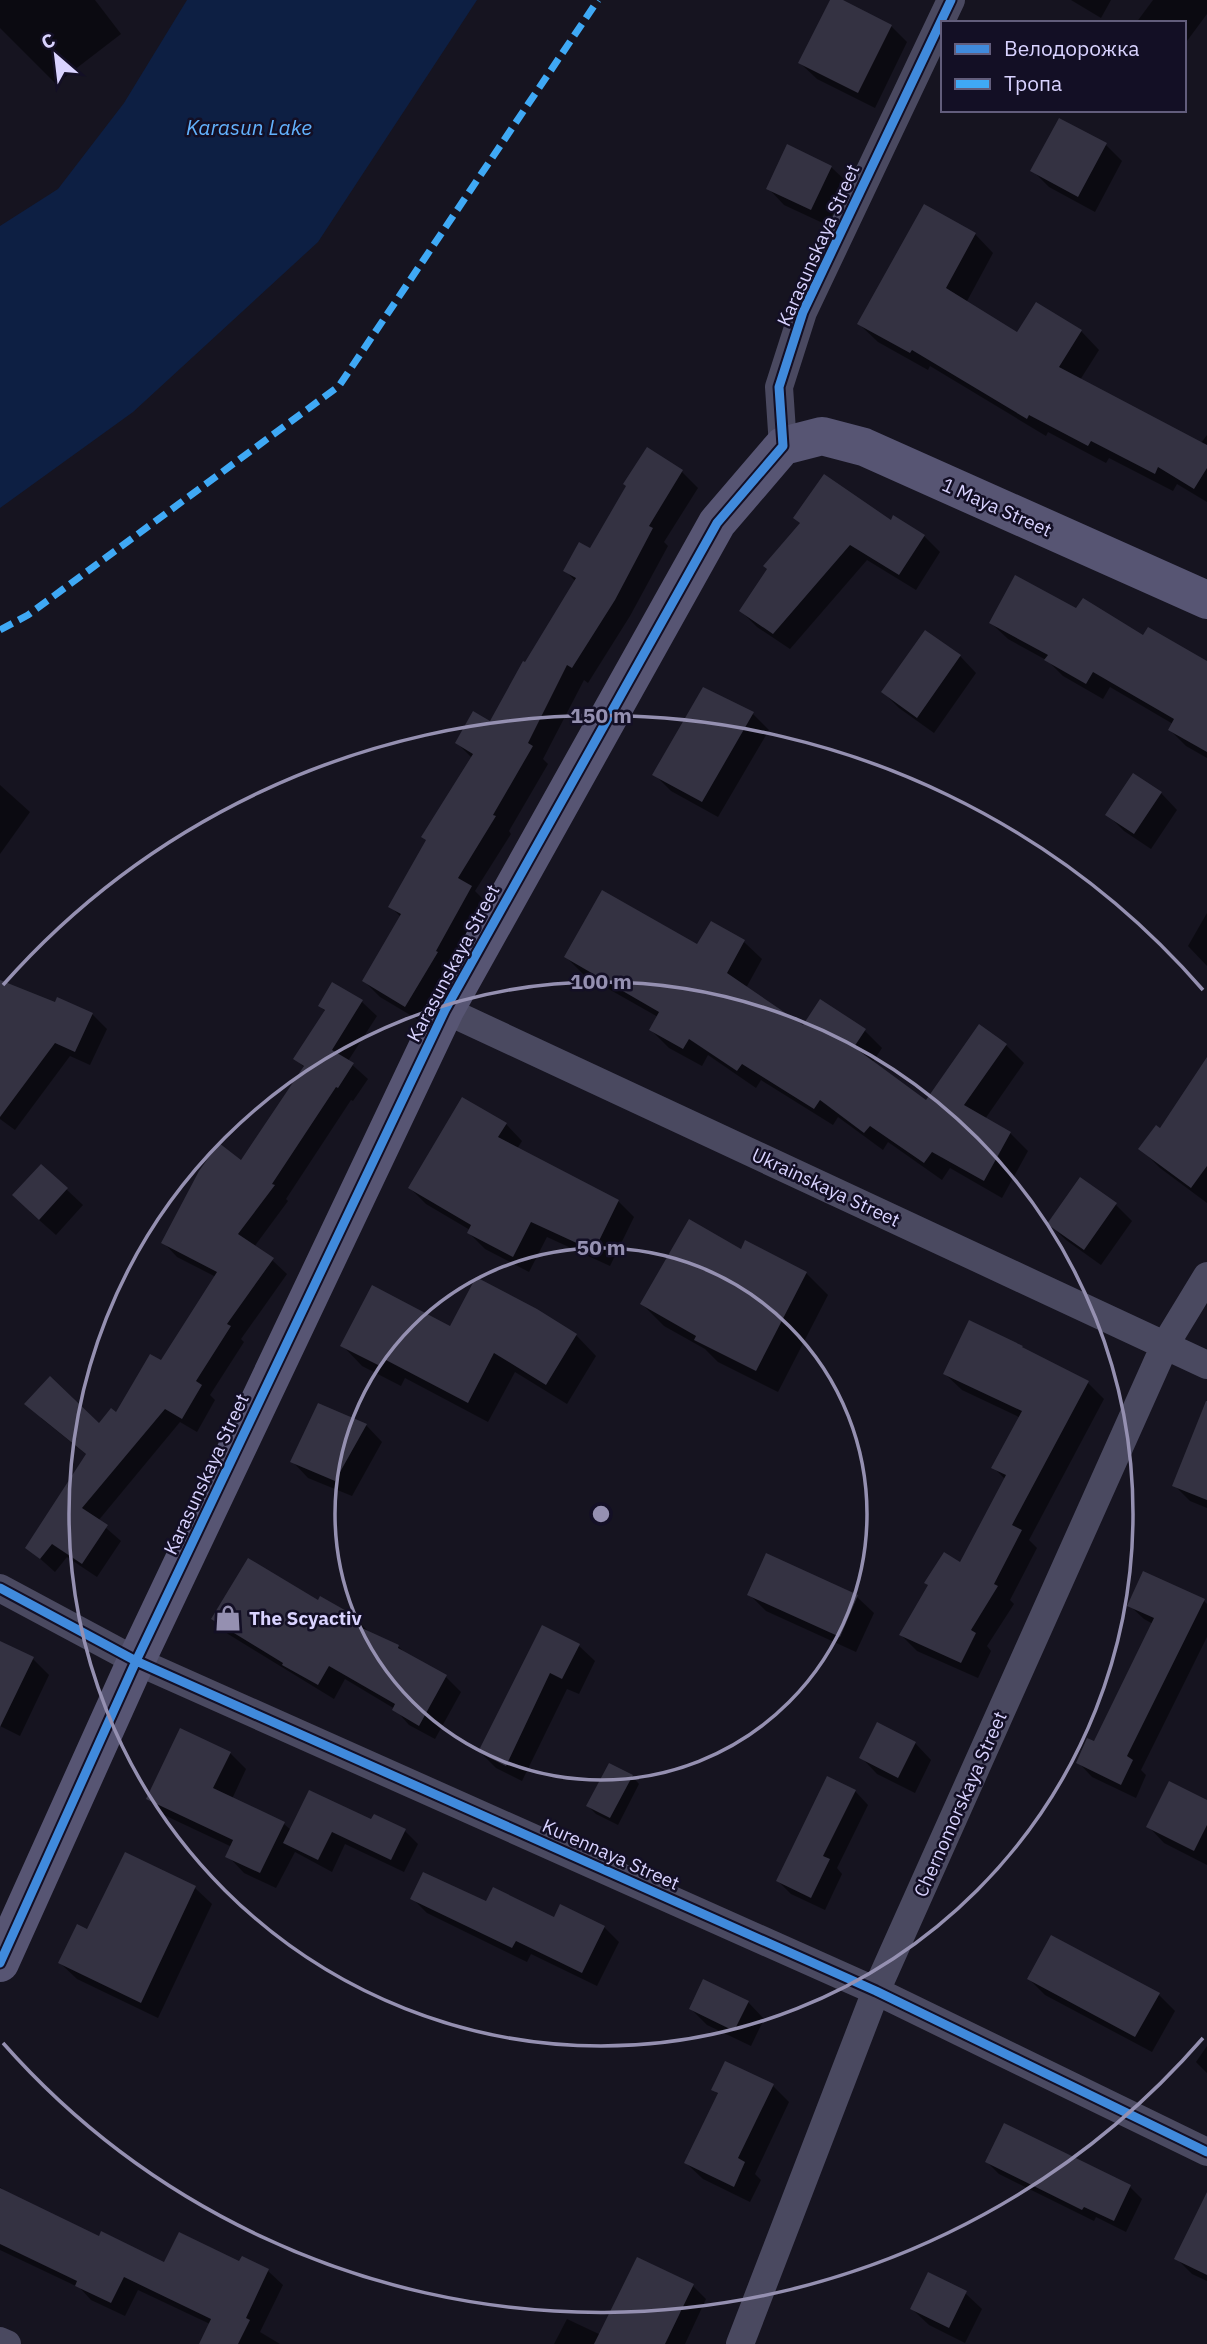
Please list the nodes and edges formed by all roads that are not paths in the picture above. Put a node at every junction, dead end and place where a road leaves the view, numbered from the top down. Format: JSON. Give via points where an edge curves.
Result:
{"nodes":[{"id":1,"x":951,"y":0,"type":"edge"},
{"id":2,"x":941,"y":21,"type":"edge"},
{"id":3,"x":941,"y":21,"type":"edge"},
{"id":4,"x":783,"y":446,"type":"junction"},
{"id":5,"x":1207,"y":600,"type":"edge"},
{"id":6,"x":446,"y":1010,"type":"junction"},
{"id":7,"x":1207,"y":1276,"type":"edge"},
{"id":8,"x":1165,"y":1345,"type":"junction"},
{"id":9,"x":1207,"y":1365,"type":"edge"},
{"id":10,"x":0,"y":1588,"type":"edge"},
{"id":11,"x":136,"y":1661,"type":"junction"},
{"id":12,"x":0,"y":1963,"type":"edge"},
{"id":13,"x":876,"y":1992,"type":"junction"},
{"id":14,"x":1207,"y":2152,"type":"edge"},
{"id":15,"x":0,"y":2341,"type":"edge"},
{"id":16,"x":7,"y":2344,"type":"edge"},
{"id":17,"x":740,"y":2344,"type":"edge"}],
"edges":[{"from":1,"to":3,"type":"street","name":"Karasunskaya Street"},
{"from":2,"to":4,"type":"street","name":"Karasunskaya Street","via":[[803,312],[779,387]]},
{"from":4,"to":5,"type":"street","name":"1 Maya Street","via":[[822,436],[863,447]]},
{"from":4,"to":6,"type":"street","name":"Karasunskaya Street","via":[[717,523]]},
{"from":6,"to":8,"type":"street","name":"Ukrainskaya Street"},
{"from":6,"to":11,"type":"street","name":"Karasunskaya Street"},
{"from":7,"to":8,"type":"street","name":"Chernomorskaya Street"},
{"from":8,"to":9,"type":"street","name":"Ukrainskaya Street"},
{"from":8,"to":13,"type":"street","name":"Chernomorskaya Street"},
{"from":10,"to":11,"type":"street","name":"Kurennaya Street"},
{"from":11,"to":12,"type":"street","name":"Karasunskaya Street"},
{"from":11,"to":13,"type":"street","name":"Kurennaya Street"},
{"from":13,"to":14,"type":"street","name":"Kurennaya Street"},
{"from":13,"to":17,"type":"street","name":"Chernomorskaya Street"},
{"from":15,"to":16,"type":"street"}]}
